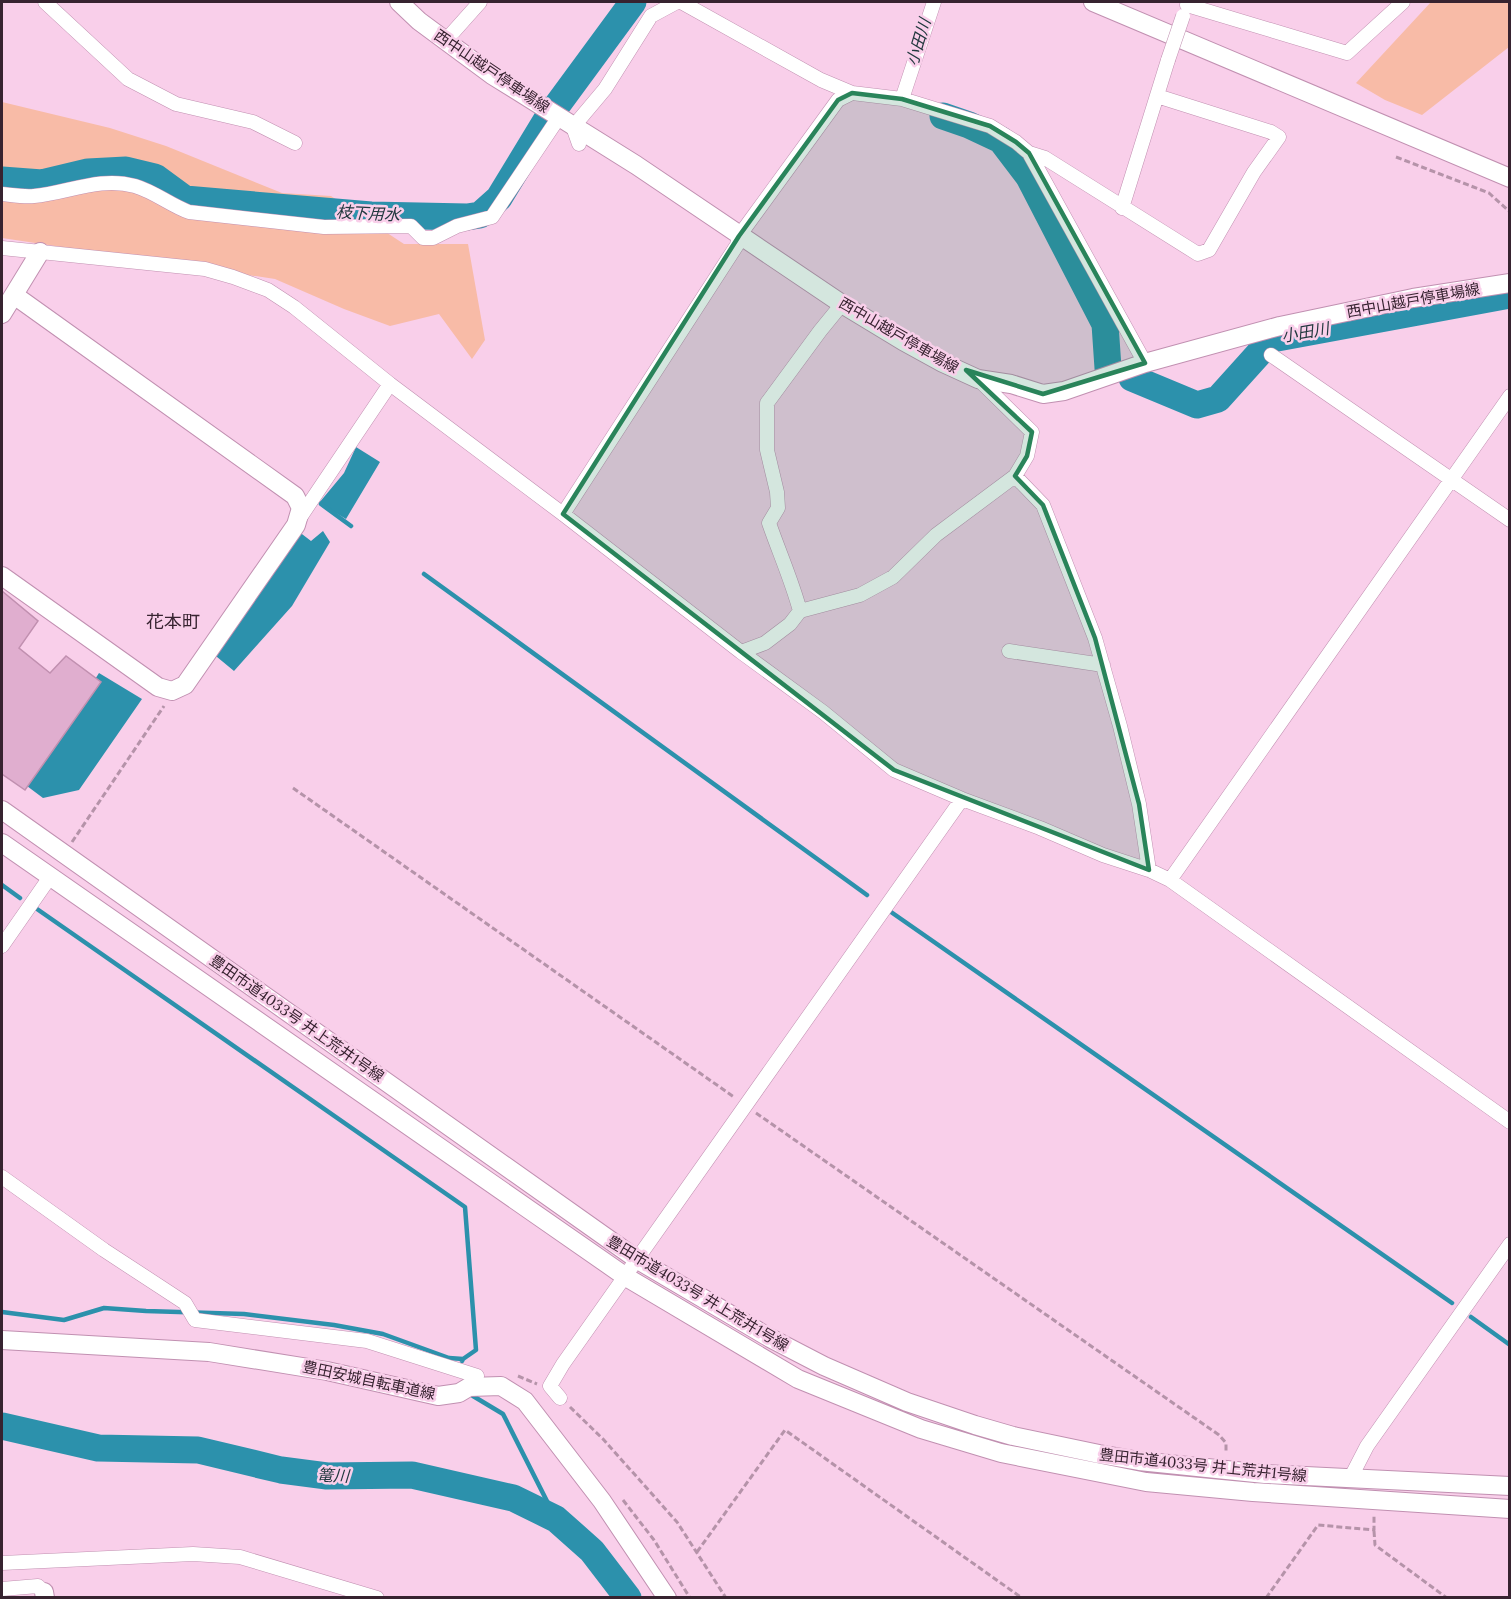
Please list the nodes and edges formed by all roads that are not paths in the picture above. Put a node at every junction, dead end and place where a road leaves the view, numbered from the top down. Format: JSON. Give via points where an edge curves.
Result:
{"nodes":[{"id":1,"x":45,"y":2,"type":"edge"},
{"id":2,"x":399,"y":2,"type":"edge"},
{"id":3,"x":480,"y":2,"type":"edge"},
{"id":4,"x":679,"y":2,"type":"edge"},
{"id":5,"x":934,"y":2,"type":"edge"},
{"id":6,"x":1093,"y":2,"type":"edge"},
{"id":7,"x":1403,"y":2,"type":"edge"},
{"id":8,"x":1186,"y":7,"type":"edge"},
{"id":9,"x":447,"y":39,"type":"junction"},
{"id":10,"x":852,"y":93,"type":"junction"},
{"id":11,"x":1157,"y":96,"type":"junction"},
{"id":12,"x":902,"y":99,"type":"junction"},
{"id":13,"x":564,"y":124,"type":"junction"},
{"id":14,"x":296,"y":143,"type":"dead end"},
{"id":15,"x":1029,"y":153,"type":"junction"},
{"id":16,"x":1509,"y":178,"type":"edge"},
{"id":17,"x":2,"y":194,"type":"edge"},
{"id":18,"x":1122,"y":208,"type":"junction"},
{"id":19,"x":739,"y":236,"type":"junction"},
{"id":20,"x":2,"y":248,"type":"edge"},
{"id":21,"x":40,"y":252,"type":"junction"},
{"id":22,"x":1509,"y":283,"type":"edge"},
{"id":23,"x":14,"y":295,"type":"junction"},
{"id":24,"x":842,"y":304,"type":"junction"},
{"id":25,"x":2,"y":314,"type":"edge"},
{"id":26,"x":1271,"y":355,"type":"dead end"},
{"id":27,"x":1145,"y":363,"type":"junction"},
{"id":28,"x":978,"y":379,"type":"junction"},
{"id":29,"x":390,"y":384,"type":"junction"},
{"id":30,"x":1509,"y":396,"type":"edge"},
{"id":31,"x":1015,"y":476,"type":"junction"},
{"id":32,"x":1451,"y":478,"type":"junction"},
{"id":33,"x":563,"y":514,"type":"junction"},
{"id":34,"x":298,"y":520,"type":"junction"},
{"id":35,"x":1509,"y":520,"type":"edge"},
{"id":36,"x":2,"y":576,"type":"edge"},
{"id":37,"x":800,"y":611,"type":"junction"},
{"id":38,"x":1009,"y":651,"type":"dead end"},
{"id":39,"x":741,"y":652,"type":"junction"},
{"id":40,"x":1103,"y":665,"type":"junction"},
{"id":41,"x":962,"y":799,"type":"junction"},
{"id":42,"x":2,"y":810,"type":"edge"},
{"id":43,"x":2,"y":843,"type":"edge"},
{"id":44,"x":1149,"y":870,"type":"junction"},
{"id":45,"x":50,"y":877,"type":"junction"},
{"id":46,"x":1170,"y":880,"type":"junction"},
{"id":47,"x":2,"y":946,"type":"edge"},
{"id":48,"x":1509,"y":1122,"type":"edge"},
{"id":49,"x":2,"y":1178,"type":"edge"},
{"id":50,"x":1509,"y":1244,"type":"edge"},
{"id":51,"x":638,"y":1260,"type":"junction"},
{"id":52,"x":626,"y":1277,"type":"junction"},
{"id":53,"x":2,"y":1340,"type":"edge"},
{"id":54,"x":477,"y":1376,"type":"dead end"},
{"id":55,"x":560,"y":1398,"type":"road end"},
{"id":56,"x":1350,"y":1479,"type":"junction"},
{"id":57,"x":1509,"y":1486,"type":"edge"},
{"id":58,"x":1509,"y":1509,"type":"edge"},
{"id":59,"x":2,"y":1563,"type":"edge"},
{"id":60,"x":2,"y":1589,"type":"edge"},
{"id":61,"x":45,"y":1595,"type":"edge"},
{"id":62,"x":377,"y":1598,"type":"edge"},
{"id":63,"x":667,"y":1598,"type":"edge"}],
"edges":[{"from":1,"to":14,"type":"street","via":[[129,79],[176,104],[252,122]]},
{"from":2,"to":9,"type":"street","name":"西中山越戸停車場線"},
{"from":3,"to":9,"type":"street"},
{"from":4,"to":10,"type":"street","via":[[775,56]]},
{"from":4,"to":13,"type":"street","via":[[651,16],[605,89]]},
{"from":5,"to":12,"type":"street"},
{"from":6,"to":16,"type":"street"},
{"from":7,"to":8,"type":"street","via":[[1347,53]]},
{"from":8,"to":11,"type":"street","bridge":true},
{"from":9,"to":13,"type":"street","name":"西中山越戸停車場線"},
{"from":10,"to":12,"type":"street"},
{"from":10,"to":19,"type":"street","via":[[838,100]]},
{"from":11,"to":18,"type":"street"},
{"from":11,"to":18,"type":"street","via":[[1279,137],[1209,250],[1198,254]]},
{"from":12,"to":15,"type":"street","via":[[990,126]]},
{"from":13,"to":17,"type":"street","via":[[492,217],[457,226],[433,238],[423,238],[411,226],[324,227],[189,213],[133,185],[85,185],[32,196]]},
{"from":13,"to":19,"type":"street","name":"西中山越戸停車場線","via":[[636,165]]},
{"from":15,"to":18,"type":"street","via":[[1045,158]]},
{"from":15,"to":27,"type":"street"},
{"from":19,"to":24,"type":"street","name":"西中山越戸停車場線"},
{"from":19,"to":33,"type":"street"},
{"from":20,"to":21,"type":"street"},
{"from":21,"to":23,"type":"street"},
{"from":21,"to":29,"type":"street","via":[[206,269],[259,286],[294,307]]},
{"from":22,"to":27,"type":"street","name":"西中山越戸停車場線","via":[[1280,326]]},
{"from":23,"to":25,"type":"street"},
{"from":23,"to":34,"type":"street","via":[[295,496],[301,508]]},
{"from":24,"to":28,"type":"street","name":"西中山越戸停車場線","via":[[913,347]]},
{"from":24,"to":37,"type":"street","via":[[767,403],[767,450],[777,492],[777,508],[769,523]]},
{"from":26,"to":32,"type":"street"},
{"from":27,"to":28,"type":"street","name":"西中山越戸停車場線","via":[[1074,388],[1043,394]]},
{"from":28,"to":31,"type":"street","via":[[1032,432],[1027,456]]},
{"from":29,"to":33,"type":"street"},
{"from":29,"to":34,"type":"street"},
{"from":30,"to":32,"type":"street"},
{"from":31,"to":37,"type":"street","via":[[936,535],[893,577],[860,595]]},
{"from":31,"to":40,"type":"street","via":[[1043,505]]},
{"from":32,"to":35,"type":"street"},
{"from":32,"to":46,"type":"street"},
{"from":33,"to":39,"type":"street"},
{"from":34,"to":36,"type":"street","via":[[185,685],[175,690],[159,687]]},
{"from":37,"to":39,"type":"street","via":[[765,643]]},
{"from":38,"to":40,"type":"street"},
{"from":39,"to":41,"type":"street","via":[[824,712],[894,770]]},
{"from":40,"to":44,"type":"street","via":[[1139,804]]},
{"from":41,"to":44,"type":"street"},
{"from":41,"to":51,"type":"street"},
{"from":42,"to":51,"type":"street","name":"豊田市道4033号 井上荒井1号線"},
{"from":43,"to":45,"type":"street","name":"豊田市道4033号 井上荒井1号線"},
{"from":44,"to":46,"type":"street"},
{"from":45,"to":47,"type":"street"},
{"from":45,"to":52,"type":"street","name":"豊田市道4033号 井上荒井1号線"},
{"from":46,"to":48,"type":"street"},
{"from":49,"to":54,"type":"street","via":[[185,1303],[195,1320],[367,1341]]},
{"from":50,"to":56,"type":"street","via":[[1367,1446]]},
{"from":51,"to":52,"type":"street"},
{"from":51,"to":56,"type":"street","name":"豊田市道4033号 井上荒井1号線","via":[[824,1366],[907,1402],[975,1425],[1047,1444],[1139,1461]]},
{"from":52,"to":55,"type":"street","via":[[550,1386]]},
{"from":52,"to":58,"type":"street","name":"豊田市道4033号 井上荒井1号線","via":[[798,1379],[921,1429],[1001,1453],[1146,1482]]},
{"from":53,"to":63,"type":"street","name":"豊田安城自転車道線","via":[[219,1353],[327,1371],[438,1396],[459,1394],[469,1387],[501,1386],[531,1408],[602,1501]]},
{"from":56,"to":57,"type":"street","name":"豊田市道4033号 井上荒井1号線"},
{"from":59,"to":62,"type":"street","via":[[193,1554],[240,1557]]},
{"from":60,"to":61,"type":"street","via":[[38,1586]]}]}
